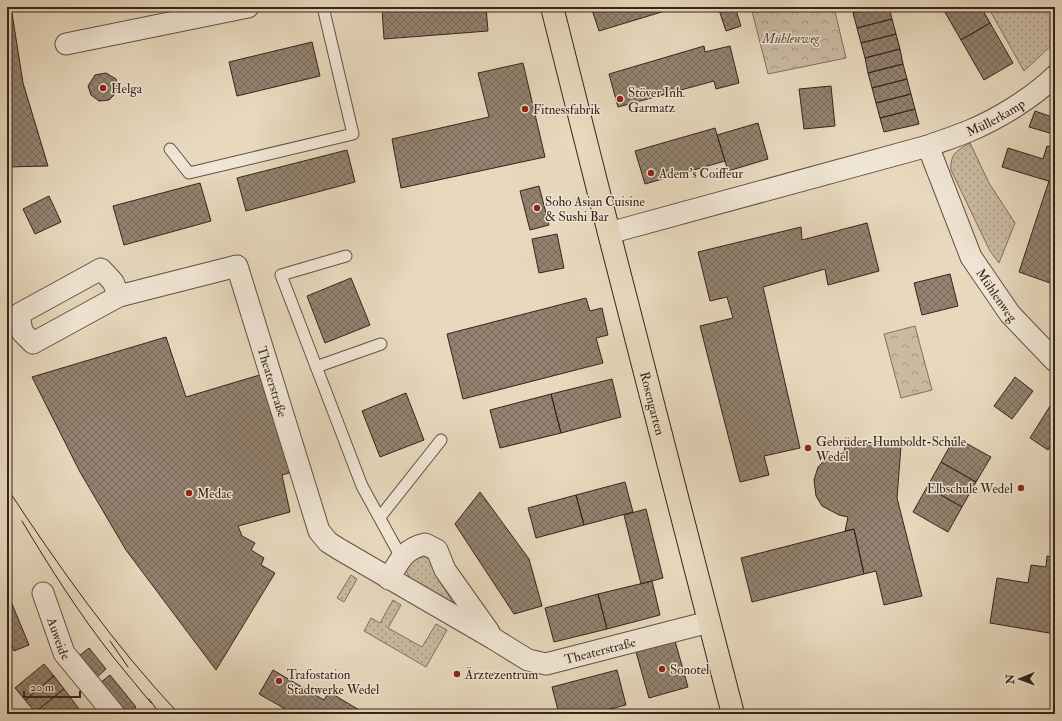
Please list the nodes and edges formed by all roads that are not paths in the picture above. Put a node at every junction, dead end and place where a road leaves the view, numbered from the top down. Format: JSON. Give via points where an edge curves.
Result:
{"nodes":[{"id":1,"x":248,"y":7,"type":"edge"},
{"id":2,"x":323,"y":7,"type":"edge"},
{"id":3,"x":552,"y":7,"type":"edge"},
{"id":4,"x":170,"y":14,"type":"edge"},
{"id":5,"x":66,"y":44,"type":"dead end"},
{"id":6,"x":1055,"y":76,"type":"edge"},
{"id":7,"x":928,"y":146,"type":"junction"},
{"id":8,"x":170,"y":149,"type":"dead end"},
{"id":9,"x":609,"y":233,"type":"junction"},
{"id":10,"x":346,"y":256,"type":"dead end"},
{"id":11,"x":119,"y":296,"type":"dead end"},
{"id":12,"x":381,"y":344,"type":"dead end"},
{"id":13,"x":1055,"y":361,"type":"edge"},
{"id":14,"x":316,"y":367,"type":"junction"},
{"id":15,"x":442,"y":440,"type":"dead end"},
{"id":16,"x":380,"y":517,"type":"junction"},
{"id":17,"x":401,"y":557,"type":"junction"},
{"id":18,"x":389,"y":579,"type":"junction"},
{"id":19,"x":43,"y":593,"type":"dead end"},
{"id":20,"x":709,"y":622,"type":"junction"},
{"id":21,"x":494,"y":639,"type":"junction"},
{"id":22,"x":114,"y":714,"type":"edge"},
{"id":23,"x":733,"y":714,"type":"edge"}],
"edges":[{"from":1,"to":4,"type":"street"},
{"from":2,"to":8,"type":"lane","via":[[353,134],[189,173]]},
{"from":3,"to":9,"type":"main road","name":"Rosengarten"},
{"from":4,"to":5,"type":"street"},
{"from":6,"to":7,"type":"street","name":"Müllerkamp","via":[[999,116]]},
{"from":7,"to":9,"type":"street"},
{"from":7,"to":13,"type":"street","name":"Mühlenweg","via":[[971,257],[1010,314]]},
{"from":9,"to":20,"type":"main road","name":"Rosengarten"},
{"from":10,"to":14,"type":"lane","via":[[282,275]]},
{"from":11,"to":18,"type":"street","name":"Theaterstraße","via":[[237,266],[319,531],[328,542]]},
{"from":12,"to":14,"type":"lane"},
{"from":14,"to":16,"type":"lane","via":[[362,486]]},
{"from":15,"to":16,"type":"lane"},
{"from":16,"to":17,"type":"lane"},
{"from":17,"to":18,"type":"street","name":"Theaterstraße"},
{"from":17,"to":21,"type":"street","name":"Theaterstraße","via":[[415,546],[425,544],[437,550],[445,570]]},
{"from":18,"to":21,"type":"street","name":"Theaterstraße"},
{"from":19,"to":22,"type":"street","name":"Auweide","via":[[64,653]]},
{"from":20,"to":21,"type":"street","name":"Theaterstraße","via":[[546,664],[528,660]]},
{"from":20,"to":23,"type":"main road","name":"Rosengarten"}]}
